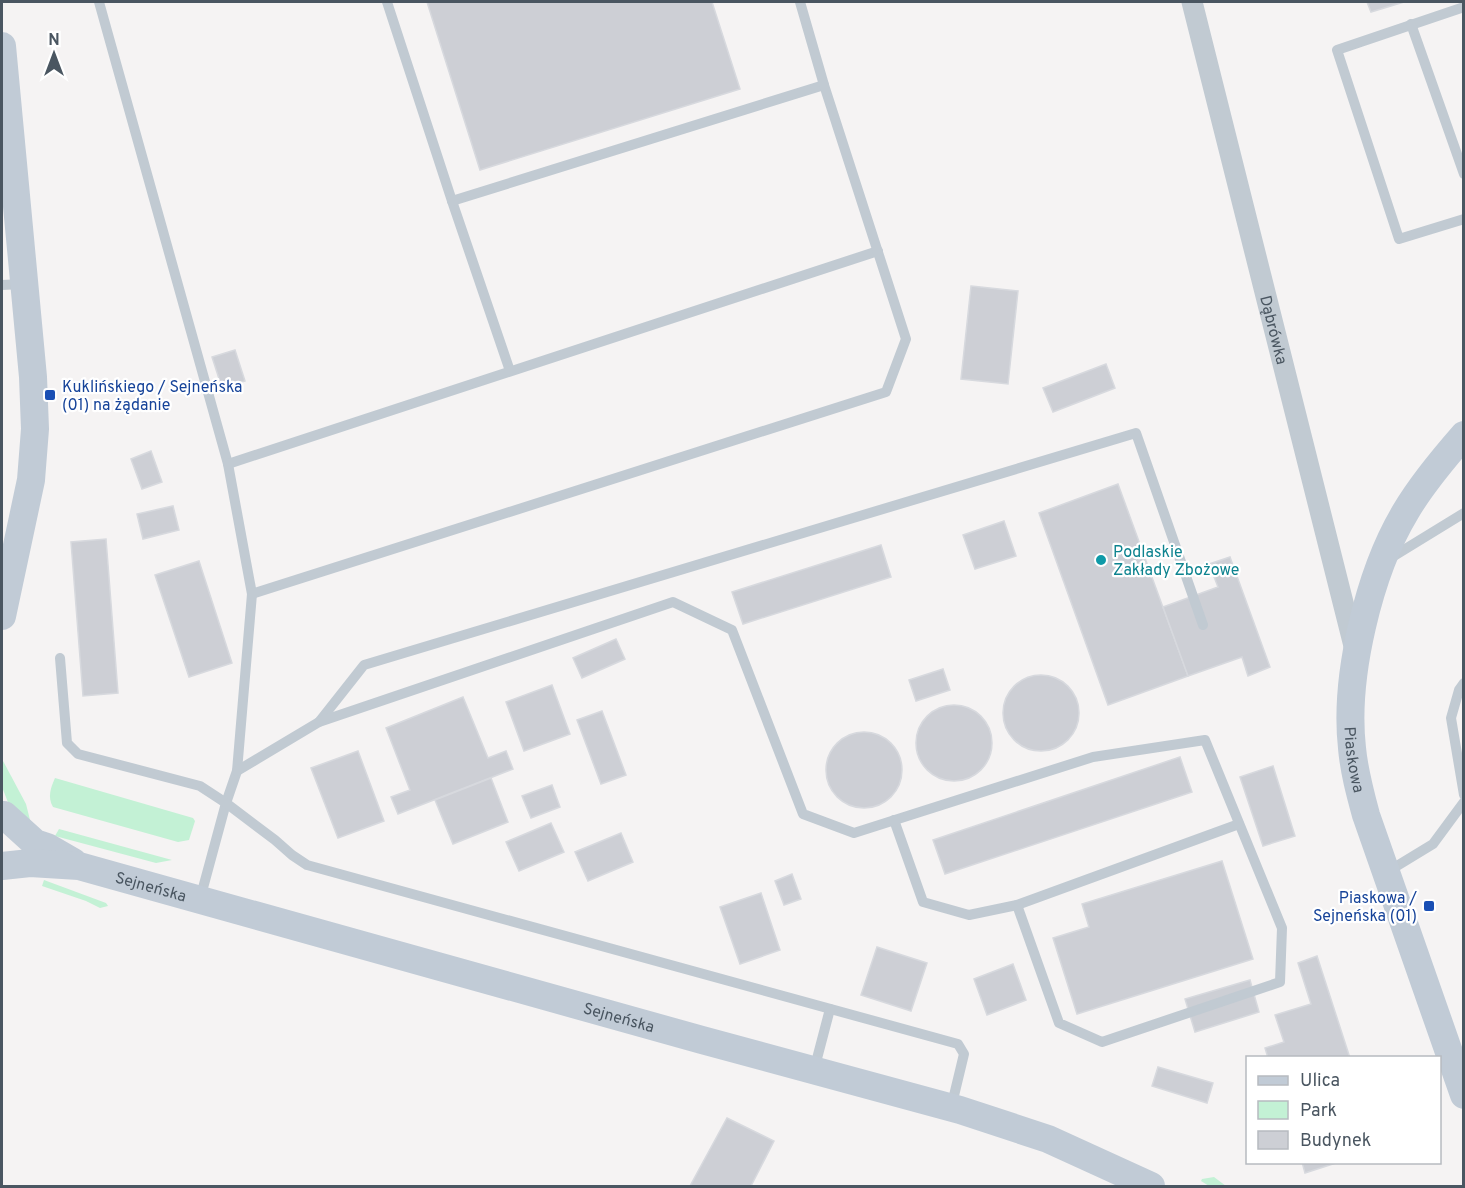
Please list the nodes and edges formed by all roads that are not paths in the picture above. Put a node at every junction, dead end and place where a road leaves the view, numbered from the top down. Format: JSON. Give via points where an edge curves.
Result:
{"nodes":[{"id":1,"x":99,"y":2,"type":"edge"},
{"id":2,"x":387,"y":2,"type":"edge"},
{"id":3,"x":800,"y":2,"type":"edge"},
{"id":4,"x":1192,"y":2,"type":"edge"},
{"id":5,"x":1464,"y":6,"type":"edge"},
{"id":6,"x":1411,"y":24,"type":"junction"},
{"id":7,"x":2,"y":46,"type":"edge"},
{"id":8,"x":824,"y":85,"type":"junction"},
{"id":9,"x":1464,"y":174,"type":"edge"},
{"id":10,"x":452,"y":201,"type":"junction"},
{"id":11,"x":1464,"y":219,"type":"edge"},
{"id":12,"x":878,"y":251,"type":"junction"},
{"id":13,"x":13,"y":284,"type":"edge"},
{"id":14,"x":510,"y":371,"type":"junction"},
{"id":15,"x":1464,"y":435,"type":"edge"},
{"id":16,"x":228,"y":464,"type":"junction"},
{"id":17,"x":1464,"y":513,"type":"edge"},
{"id":18,"x":14,"y":559,"type":"junction"},
{"id":19,"x":1381,"y":564,"type":"junction"},
{"id":20,"x":2,"y":591,"type":"edge"},
{"id":21,"x":252,"y":594,"type":"junction"},
{"id":22,"x":2,"y":616,"type":"edge"},
{"id":23,"x":1203,"y":625,"type":"dead end"},
{"id":24,"x":1356,"y":656,"type":"junction"},
{"id":25,"x":60,"y":658,"type":"dead end"},
{"id":26,"x":1464,"y":683,"type":"edge"},
{"id":27,"x":319,"y":723,"type":"junction"},
{"id":28,"x":237,"y":771,"type":"junction"},
{"id":29,"x":1464,"y":795,"type":"edge"},
{"id":30,"x":1464,"y":802,"type":"edge"},
{"id":31,"x":226,"y":803,"type":"junction"},
{"id":32,"x":3,"y":812,"type":"edge"},
{"id":33,"x":894,"y":820,"type":"junction"},
{"id":34,"x":1239,"y":824,"type":"junction"},
{"id":35,"x":2,"y":845,"type":"edge"},
{"id":36,"x":2,"y":866,"type":"edge"},
{"id":37,"x":80,"y":866,"type":"junction"},
{"id":38,"x":1386,"y":872,"type":"junction"},
{"id":39,"x":200,"y":900,"type":"junction"},
{"id":40,"x":1017,"y":905,"type":"junction"},
{"id":41,"x":830,"y":1009,"type":"junction"},
{"id":42,"x":813,"y":1070,"type":"junction"},
{"id":43,"x":1464,"y":1095,"type":"edge"},
{"id":44,"x":951,"y":1108,"type":"junction"},
{"id":45,"x":1151,"y":1186,"type":"edge"}],
"edges":[{"from":1,"to":16,"type":"lane"},
{"from":2,"to":10,"type":"lane"},
{"from":3,"to":8,"type":"lane"},
{"from":4,"to":24,"type":"street","name":"Dąbrówka"},
{"from":5,"to":6,"type":"lane"},
{"from":6,"to":9,"type":"lane"},
{"from":6,"to":11,"type":"lane","via":[[1337,50],[1399,239]]},
{"from":7,"to":13,"type":"main road"},
{"from":8,"to":10,"type":"lane"},
{"from":8,"to":12,"type":"lane"},
{"from":10,"to":14,"type":"lane"},
{"from":12,"to":14,"type":"lane"},
{"from":12,"to":21,"type":"lane","via":[[906,339],[886,392]]},
{"from":13,"to":18,"type":"main road","via":[[33,377],[35,429],[32,480]]},
{"from":14,"to":16,"type":"lane"},
{"from":15,"to":19,"type":"main road","name":"Piaskowa","via":[[1405,512]]},
{"from":16,"to":21,"type":"lane"},
{"from":17,"to":19,"type":"lane"},
{"from":18,"to":20,"type":"main road"},
{"from":18,"to":22,"type":"main road"},
{"from":19,"to":24,"type":"main road","name":"Piaskowa"},
{"from":21,"to":28,"type":"lane"},
{"from":23,"to":27,"type":"lane","via":[[1136,433],[364,664]]},
{"from":24,"to":38,"type":"main road","name":"Piaskowa","via":[[1350,703],[1356,779]]},
{"from":25,"to":31,"type":"lane","via":[[67,743],[78,754],[200,786]]},
{"from":26,"to":29,"type":"lane","via":[[1450,718]]},
{"from":27,"to":28,"type":"lane"},
{"from":27,"to":33,"type":"lane","via":[[673,602],[732,630],[803,814],[854,833]]},
{"from":28,"to":31,"type":"lane"},
{"from":30,"to":38,"type":"lane","via":[[1433,844]]},
{"from":31,"to":39,"type":"lane"},
{"from":31,"to":41,"type":"lane","via":[[307,865]]},
{"from":32,"to":35,"type":"main road"},
{"from":32,"to":37,"type":"main road","name":"Sejneńska","via":[[35,843]]},
{"from":33,"to":34,"type":"lane","via":[[1093,757],[1205,741]]},
{"from":33,"to":40,"type":"lane","via":[[923,902],[969,915]]},
{"from":34,"to":40,"type":"lane"},
{"from":34,"to":40,"type":"lane","via":[[1282,928],[1280,982],[1102,1042],[1059,1023]]},
{"from":36,"to":37,"type":"main road","name":"Sejneńska"},
{"from":37,"to":39,"type":"main road","name":"Sejneńska"},
{"from":38,"to":43,"type":"main road","name":"Piaskowa"},
{"from":39,"to":42,"type":"main road","name":"Sejneńska"},
{"from":41,"to":42,"type":"lane"},
{"from":41,"to":44,"type":"lane","via":[[958,1044],[964,1054]]},
{"from":42,"to":44,"type":"main road","name":"Sejneńska"},
{"from":44,"to":45,"type":"main road","name":"Sejneńska","via":[[1048,1139]]}]}
